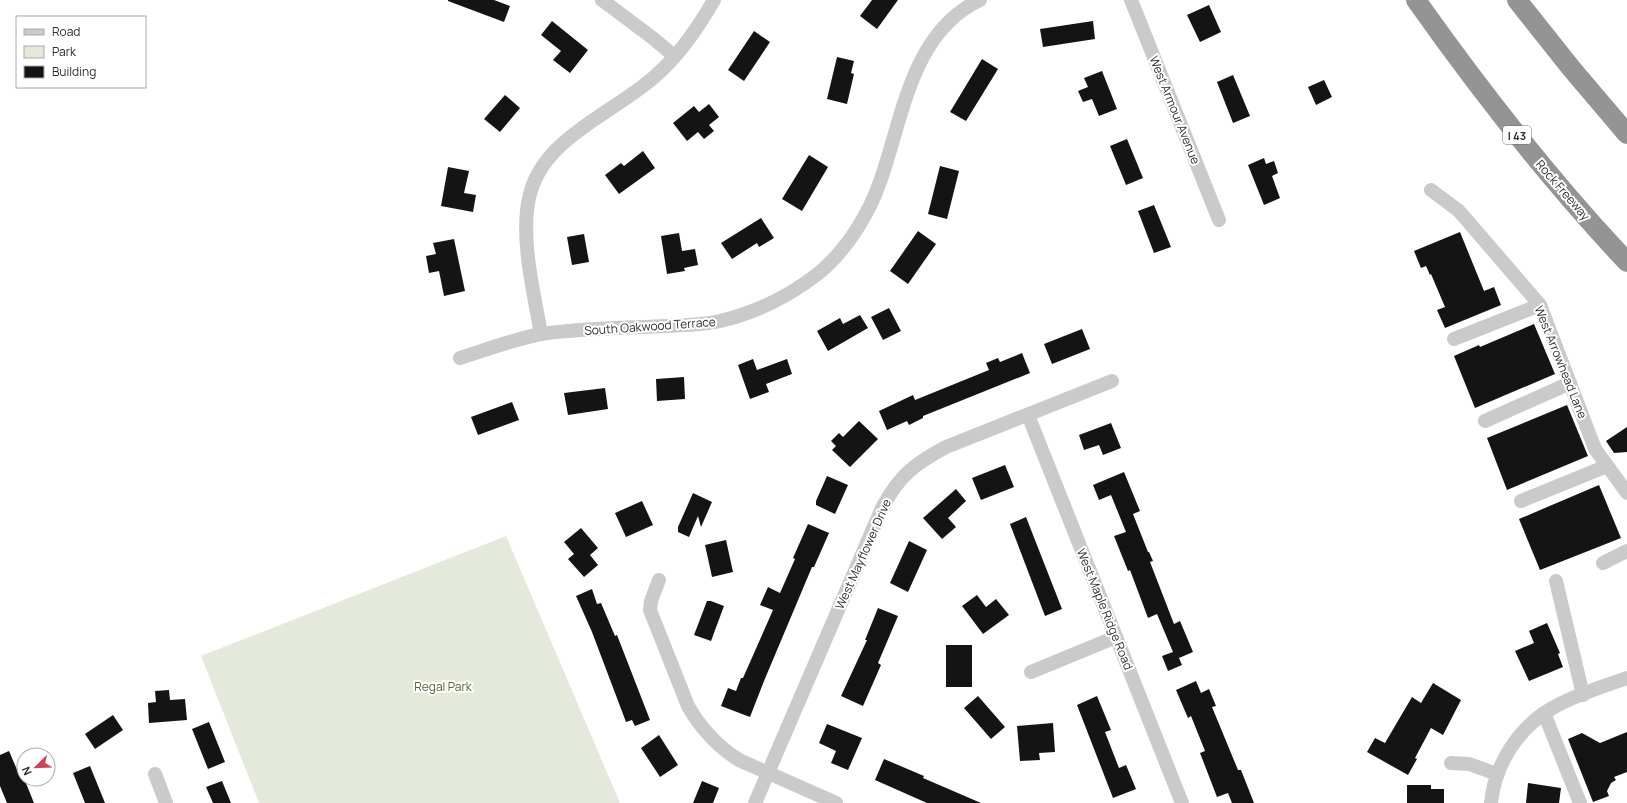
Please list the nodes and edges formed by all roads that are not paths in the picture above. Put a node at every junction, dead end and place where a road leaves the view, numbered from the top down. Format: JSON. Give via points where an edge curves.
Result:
{"nodes":[{"id":1,"x":602,"y":0,"type":"edge"},
{"id":2,"x":714,"y":0,"type":"edge"},
{"id":3,"x":980,"y":0,"type":"edge"},
{"id":4,"x":1131,"y":0,"type":"edge"},
{"id":5,"x":1416,"y":0,"type":"edge"},
{"id":6,"x":1517,"y":0,"type":"edge"},
{"id":7,"x":674,"y":56,"type":"junction"},
{"id":8,"x":1627,"y":134,"type":"edge"},
{"id":9,"x":1431,"y":190,"type":"dead end"},
{"id":10,"x":1219,"y":220,"type":"dead end"},
{"id":11,"x":1627,"y":262,"type":"edge"},
{"id":12,"x":1540,"y":304,"type":"junction"},
{"id":13,"x":541,"y":334,"type":"junction"},
{"id":14,"x":1454,"y":339,"type":"dead end"},
{"id":15,"x":460,"y":358,"type":"dead end"},
{"id":16,"x":1112,"y":381,"type":"dead end"},
{"id":17,"x":1570,"y":383,"type":"junction"},
{"id":18,"x":1028,"y":414,"type":"junction"},
{"id":19,"x":1485,"y":421,"type":"dead end"},
{"id":20,"x":1607,"y":466,"type":"junction"},
{"id":21,"x":1627,"y":493,"type":"edge"},
{"id":22,"x":1521,"y":501,"type":"dead end"},
{"id":23,"x":1627,"y":551,"type":"edge"},
{"id":24,"x":1603,"y":563,"type":"dead end"},
{"id":25,"x":659,"y":580,"type":"dead end"},
{"id":26,"x":1556,"y":581,"type":"dead end"},
{"id":27,"x":1116,"y":637,"type":"junction"},
{"id":28,"x":1032,"y":672,"type":"dead end"},
{"id":29,"x":1627,"y":678,"type":"edge"},
{"id":30,"x":1583,"y":695,"type":"junction"},
{"id":31,"x":1544,"y":713,"type":"junction"},
{"id":32,"x":1451,"y":763,"type":"dead end"},
{"id":33,"x":155,"y":774,"type":"dead end"},
{"id":34,"x":767,"y":774,"type":"junction"},
{"id":35,"x":1497,"y":774,"type":"junction"},
{"id":36,"x":166,"y":803,"type":"edge"},
{"id":37,"x":755,"y":803,"type":"edge"},
{"id":38,"x":836,"y":803,"type":"edge"},
{"id":39,"x":1182,"y":803,"type":"edge"},
{"id":40,"x":1491,"y":803,"type":"edge"},
{"id":41,"x":1580,"y":803,"type":"edge"}],
"edges":[{"from":1,"to":7,"type":"street"},
{"from":2,"to":7,"type":"street"},
{"from":3,"to":13,"type":"street","name":"South Oakwood Terrace","via":[[952,17],[930,45],[910,85],[881,180],[869,206],[844,247],[815,276],[769,305],[720,321]]},
{"from":4,"to":10,"type":"street","name":"West Armour Avenue"},
{"from":5,"to":11,"type":"highway","name":"Rock Freeway","number":"I 43","via":[[1533,156]]},
{"from":6,"to":8,"type":"highway"},
{"from":7,"to":13,"type":"street","via":[[646,84],[568,139],[547,160],[533,182],[527,209],[526,234]]},
{"from":9,"to":12,"type":"street","name":"West Arrowhead Lane","via":[[1459,211]]},
{"from":12,"to":14,"type":"street"},
{"from":12,"to":17,"type":"street","name":"West Arrowhead Lane"},
{"from":13,"to":15,"type":"street","name":"South Oakwood Terrace"},
{"from":16,"to":18,"type":"street","name":"West Mayflower Drive"},
{"from":17,"to":19,"type":"street"},
{"from":17,"to":20,"type":"street","name":"West Arrowhead Lane","via":[[1594,449]]},
{"from":18,"to":27,"type":"street","name":"West Maple Ridge Road"},
{"from":18,"to":34,"type":"street","name":"West Mayflower Drive","via":[[946,447],[919,462],[899,481],[882,508]]},
{"from":20,"to":21,"type":"street","name":"West Arrowhead Lane"},
{"from":20,"to":22,"type":"street"},
{"from":23,"to":24,"type":"street"},
{"from":25,"to":34,"type":"street","via":[[650,610],[688,706],[697,721],[725,751]]},
{"from":26,"to":30,"type":"street"},
{"from":27,"to":28,"type":"street"},
{"from":27,"to":39,"type":"street","name":"West Maple Ridge Road"},
{"from":29,"to":30,"type":"street"},
{"from":30,"to":31,"type":"street"},
{"from":31,"to":35,"type":"street","via":[[1514,742]]},
{"from":31,"to":41,"type":"street"},
{"from":32,"to":35,"type":"street","via":[[1469,764]]},
{"from":33,"to":36,"type":"street"},
{"from":34,"to":37,"type":"street","name":"West Mayflower Drive"},
{"from":34,"to":38,"type":"street"},
{"from":35,"to":40,"type":"street"}]}
